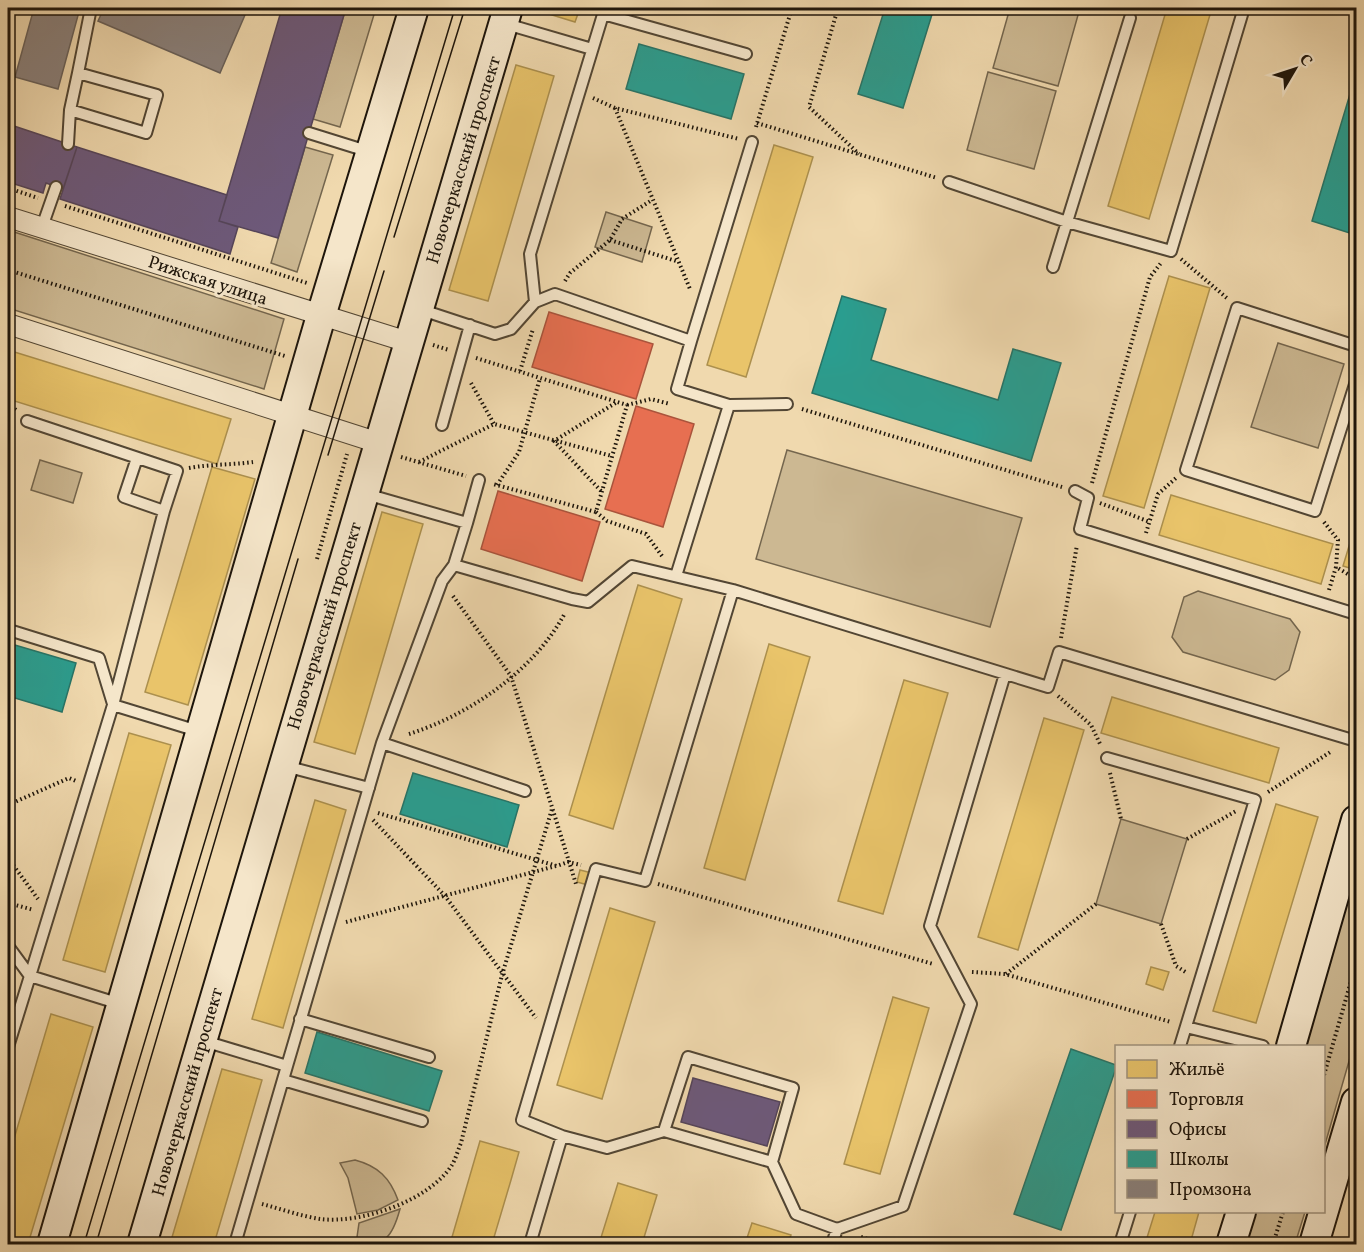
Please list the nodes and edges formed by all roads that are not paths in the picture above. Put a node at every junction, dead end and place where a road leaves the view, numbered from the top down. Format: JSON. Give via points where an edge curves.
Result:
{"nodes":[{"id":1,"x":91,"y":8,"type":"edge"},
{"id":2,"x":414,"y":8,"type":"edge"},
{"id":3,"x":1244,"y":8,"type":"edge"},
{"id":4,"x":604,"y":10,"type":"edge"},
{"id":5,"x":506,"y":15,"type":"edge"},
{"id":6,"x":1130,"y":18,"type":"dead end"},
{"id":7,"x":592,"y":49,"type":"junction"},
{"id":8,"x":746,"y":54,"type":"dead end"},
{"id":9,"x":78,"y":74,"type":"junction"},
{"id":10,"x":70,"y":110,"type":"junction"},
{"id":11,"x":309,"y":132,"type":"dead end"},
{"id":12,"x":752,"y":142,"type":"road end"},
{"id":13,"x":68,"y":144,"type":"dead end"},
{"id":14,"x":370,"y":152,"type":"junction"},
{"id":15,"x":949,"y":182,"type":"road end"},
{"id":16,"x":56,"y":187,"type":"dead end"},
{"id":17,"x":8,"y":217,"type":"edge"},
{"id":18,"x":1067,"y":222,"type":"junction"},
{"id":19,"x":42,"y":228,"type":"junction"},
{"id":20,"x":1053,"y":267,"type":"dead end"},
{"id":21,"x":535,"y":302,"type":"junction"},
{"id":22,"x":418,"y":308,"type":"junction"},
{"id":23,"x":321,"y":316,"type":"junction"},
{"id":24,"x":8,"y":324,"type":"edge"},
{"id":25,"x":470,"y":325,"type":"junction"},
{"id":26,"x":691,"y":341,"type":"junction"},
{"id":27,"x":418,"y":343,"type":"junction"},
{"id":28,"x":1356,"y":346,"type":"edge"},
{"id":29,"x":1356,"y":381,"type":"edge"},
{"id":30,"x":787,"y":404,"type":"road end"},
{"id":31,"x":729,"y":405,"type":"junction"},
{"id":32,"x":292,"y":415,"type":"junction"},
{"id":33,"x":27,"y":421,"type":"dead end"},
{"id":34,"x":442,"y":425,"type":"dead end"},
{"id":35,"x":387,"y":449,"type":"junction"},
{"id":36,"x":137,"y":458,"type":"junction"},
{"id":37,"x":479,"y":480,"type":"road end"},
{"id":38,"x":1075,"y":491,"type":"road end"},
{"id":39,"x":364,"y":494,"type":"junction"},
{"id":40,"x":164,"y":511,"type":"junction"},
{"id":41,"x":467,"y":523,"type":"junction"},
{"id":42,"x":454,"y":565,"type":"junction"},
{"id":43,"x":676,"y":576,"type":"junction"},
{"id":44,"x":733,"y":590,"type":"junction"},
{"id":45,"x":1356,"y":614,"type":"edge"},
{"id":46,"x":9,"y":630,"type":"edge"},
{"id":47,"x":1005,"y":674,"type":"junction"},
{"id":48,"x":113,"y":705,"type":"junction"},
{"id":49,"x":202,"y":732,"type":"junction"},
{"id":50,"x":1356,"y":741,"type":"edge"},
{"id":51,"x":382,"y":743,"type":"junction"},
{"id":52,"x":1107,"y":758,"type":"dead end"},
{"id":53,"x":283,"y":766,"type":"junction"},
{"id":54,"x":369,"y":788,"type":"junction"},
{"id":55,"x":525,"y":791,"type":"dead end"},
{"id":56,"x":1356,"y":820,"type":"edge"},
{"id":57,"x":8,"y":946,"type":"edge"},
{"id":58,"x":30,"y":976,"type":"junction"},
{"id":59,"x":121,"y":1004,"type":"junction"},
{"id":60,"x":300,"y":1019,"type":"junction"},
{"id":61,"x":1186,"y":1027,"type":"junction"},
{"id":62,"x":201,"y":1040,"type":"junction"},
{"id":63,"x":1181,"y":1045,"type":"edge"},
{"id":64,"x":1255,"y":1045,"type":"edge"},
{"id":65,"x":1292,"y":1045,"type":"edge"},
{"id":66,"x":8,"y":1047,"type":"edge"},
{"id":67,"x":429,"y":1057,"type":"dead end"},
{"id":68,"x":287,"y":1066,"type":"junction"},
{"id":69,"x":283,"y":1080,"type":"junction"},
{"id":70,"x":1356,"y":1102,"type":"edge"},
{"id":71,"x":422,"y":1121,"type":"dead end"},
{"id":72,"x":664,"y":1131,"type":"junction"},
{"id":73,"x":562,"y":1136,"type":"junction"},
{"id":74,"x":772,"y":1162,"type":"junction"},
{"id":75,"x":1325,"y":1208,"type":"edge"},
{"id":76,"x":1130,"y":1213,"type":"edge"},
{"id":77,"x":1241,"y":1213,"type":"edge"},
{"id":78,"x":1323,"y":1213,"type":"edge"},
{"id":79,"x":837,"y":1229,"type":"junction"},
{"id":80,"x":52,"y":1245,"type":"edge"},
{"id":81,"x":142,"y":1245,"type":"edge"},
{"id":82,"x":235,"y":1245,"type":"edge"},
{"id":83,"x":530,"y":1245,"type":"edge"},
{"id":84,"x":832,"y":1245,"type":"edge"},
{"id":85,"x":1120,"y":1245,"type":"edge"},
{"id":86,"x":1231,"y":1245,"type":"edge"},
{"id":87,"x":1314,"y":1245,"type":"edge"}],
"edges":[{"from":1,"to":9,"type":"lane"},
{"from":2,"to":14,"type":"main road"},
{"from":3,"to":18,"type":"lane","via":[[1171,251]]},
{"from":4,"to":7,"type":"lane"},
{"from":4,"to":8,"type":"lane"},
{"from":5,"to":7,"type":"lane"},
{"from":5,"to":22,"type":"main road","name":"Новочеркасский проспект"},
{"from":6,"to":18,"type":"lane"},
{"from":7,"to":21,"type":"lane","via":[[530,254]]},
{"from":9,"to":10,"type":"lane"},
{"from":9,"to":10,"type":"lane","via":[[157,95],[146,134]]},
{"from":10,"to":13,"type":"lane"},
{"from":11,"to":14,"type":"lane"},
{"from":12,"to":26,"type":"lane"},
{"from":14,"to":23,"type":"main road"},
{"from":15,"to":18,"type":"lane"},
{"from":16,"to":19,"type":"lane"},
{"from":17,"to":19,"type":"street","name":"Рижская улица"},
{"from":18,"to":20,"type":"lane"},
{"from":19,"to":23,"type":"street","name":"Рижская улица"},
{"from":21,"to":25,"type":"lane","via":[[511,329],[495,334]]},
{"from":21,"to":26,"type":"lane","via":[[555,294]]},
{"from":22,"to":25,"type":"lane"},
{"from":22,"to":27,"type":"main road","name":"Новочеркасский проспект"},
{"from":23,"to":27,"type":"street","name":"Рижская улица"},
{"from":23,"to":32,"type":"main road"},
{"from":24,"to":32,"type":"street"},
{"from":25,"to":34,"type":"lane"},
{"from":26,"to":31,"type":"lane","via":[[677,389]]},
{"from":27,"to":35,"type":"main road","name":"Новочеркасский проспект"},
{"from":28,"to":29,"type":"lane","via":[[1237,308],[1186,470],[1315,511]]},
{"from":30,"to":31,"type":"lane"},
{"from":31,"to":43,"type":"lane"},
{"from":32,"to":35,"type":"street"},
{"from":32,"to":49,"type":"main road"},
{"from":33,"to":36,"type":"lane"},
{"from":35,"to":39,"type":"main road","name":"Новочеркасский проспект"},
{"from":36,"to":40,"type":"lane","via":[[124,497]]},
{"from":36,"to":40,"type":"lane","via":[[177,471]]},
{"from":37,"to":41,"type":"lane"},
{"from":38,"to":45,"type":"lane","via":[[1088,498],[1080,529]]},
{"from":39,"to":41,"type":"lane"},
{"from":39,"to":53,"type":"main road","name":"Новочеркасский проспект"},
{"from":40,"to":48,"type":"lane"},
{"from":41,"to":42,"type":"lane"},
{"from":42,"to":43,"type":"lane","via":[[588,602],[632,566]]},
{"from":42,"to":51,"type":"lane","via":[[442,581]]},
{"from":43,"to":44,"type":"lane"},
{"from":44,"to":47,"type":"lane"},
{"from":44,"to":73,"type":"lane","via":[[645,881],[596,869],[522,1120]]},
{"from":46,"to":48,"type":"lane","via":[[99,658]]},
{"from":47,"to":50,"type":"lane","via":[[1048,687],[1059,652]]},
{"from":47,"to":79,"type":"lane","via":[[930,926],[971,1004],[903,1206]]},
{"from":48,"to":49,"type":"lane"},
{"from":48,"to":58,"type":"lane"},
{"from":49,"to":59,"type":"main road"},
{"from":51,"to":54,"type":"lane"},
{"from":51,"to":55,"type":"lane"},
{"from":52,"to":61,"type":"lane","via":[[1255,800]]},
{"from":53,"to":54,"type":"lane"},
{"from":53,"to":62,"type":"main road","name":"Новочеркасский проспект"},
{"from":54,"to":60,"type":"lane"},
{"from":56,"to":65,"type":"main road"},
{"from":57,"to":58,"type":"lane"},
{"from":58,"to":59,"type":"lane"},
{"from":58,"to":66,"type":"lane"},
{"from":59,"to":80,"type":"main road"},
{"from":60,"to":67,"type":"lane"},
{"from":60,"to":68,"type":"lane"},
{"from":61,"to":63,"type":"lane"},
{"from":61,"to":64,"type":"lane"},
{"from":62,"to":68,"type":"lane"},
{"from":62,"to":81,"type":"main road","name":"Новочеркасский проспект"},
{"from":68,"to":69,"type":"lane"},
{"from":69,"to":71,"type":"lane"},
{"from":69,"to":82,"type":"lane"},
{"from":70,"to":75,"type":"main road"},
{"from":72,"to":73,"type":"lane","via":[[607,1148]]},
{"from":72,"to":74,"type":"lane"},
{"from":72,"to":74,"type":"lane","via":[[688,1057],[793,1088]]},
{"from":73,"to":83,"type":"lane"},
{"from":74,"to":79,"type":"lane","via":[[796,1214]]},
{"from":76,"to":85,"type":"lane"},
{"from":77,"to":86,"type":"main road"},
{"from":78,"to":87,"type":"main road"},
{"from":79,"to":84,"type":"lane"}]}
